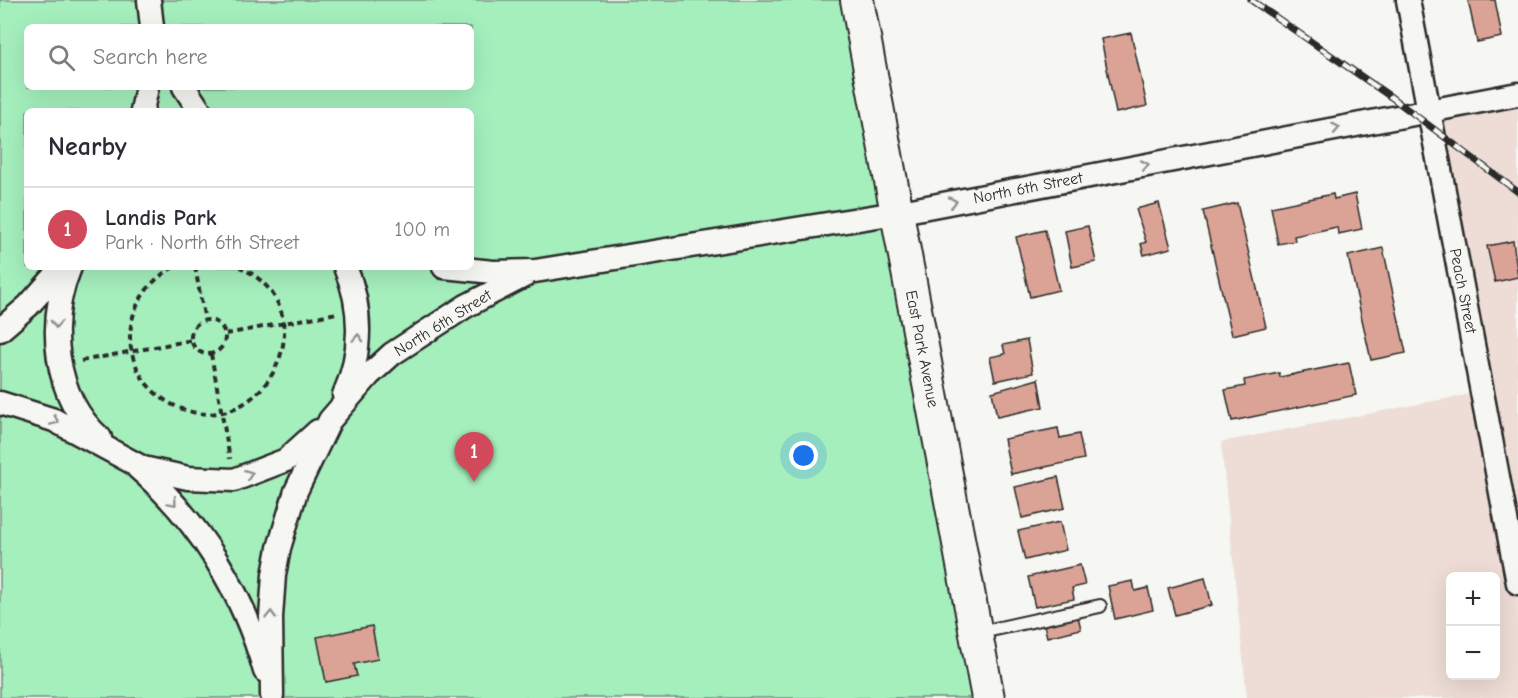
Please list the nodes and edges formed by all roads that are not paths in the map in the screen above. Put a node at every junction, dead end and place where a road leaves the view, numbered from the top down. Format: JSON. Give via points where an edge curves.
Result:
{"nodes":[{"id":1,"x":857,"y":0,"type":"edge"},
{"id":2,"x":1408,"y":0,"type":"edge"},
{"id":3,"x":146,"y":90,"type":"edge"},
{"id":4,"x":186,"y":90,"type":"edge"},
{"id":5,"x":1518,"y":94,"type":"edge"},
{"id":6,"x":143,"y":108,"type":"edge"},
{"id":7,"x":198,"y":108,"type":"edge"},
{"id":8,"x":1429,"y":110,"type":"junction"},
{"id":9,"x":896,"y":213,"type":"junction"},
{"id":10,"x":60,"y":270,"type":"edge"},
{"id":11,"x":69,"y":270,"type":"edge"},
{"id":12,"x":346,"y":270,"type":"edge"},
{"id":13,"x":473,"y":270,"type":"edge"},
{"id":14,"x":536,"y":271,"type":"junction"},
{"id":15,"x":0,"y":330,"type":"edge"},
{"id":16,"x":0,"y":402,"type":"edge"},
{"id":17,"x":333,"y":416,"type":"junction"},
{"id":18,"x":127,"y":459,"type":"junction"},
{"id":19,"x":1518,"y":583,"type":"edge"},
{"id":20,"x":1100,"y":606,"type":"dead end"},
{"id":21,"x":975,"y":633,"type":"junction"},
{"id":22,"x":272,"y":696,"type":"edge"},
{"id":23,"x":988,"y":698,"type":"edge"}],
"edges":[{"from":1,"to":9,"type":"main road","name":"East Park Avenue"},
{"from":2,"to":8,"type":"street","name":"Peach Street"},
{"from":3,"to":6,"type":"street"},
{"from":4,"to":7,"type":"street"},
{"from":5,"to":8,"type":"street","name":"North 6th Street"},
{"from":9,"to":8,"type":"street","name":"North 6th Street","one_way":true},
{"from":8,"to":19,"type":"street","name":"Peach Street"},
{"from":9,"to":14,"type":"street","name":"North 6th Street"},
{"from":9,"to":21,"type":"main road","name":"East Park Avenue"},
{"from":10,"to":15,"type":"street"},
{"from":11,"to":18,"type":"street","one_way":true,"via":[[57,314],[56,339],[65,382],[95,433]]},
{"from":17,"to":12,"type":"street","one_way":true,"via":[[355,366],[358,338],[357,310]]},
{"from":13,"to":14,"type":"street","name":"North 6th Street"},
{"from":14,"to":17,"type":"street","name":"North 6th Street","via":[[466,306],[392,354]]},
{"from":16,"to":18,"type":"street","name":"North 6th Street","one_way":true,"via":[[54,420]]},
{"from":18,"to":17,"type":"street","name":"North 6th Street","one_way":true,"via":[[143,468],[188,478],[234,480],[286,460]]},
{"from":22,"to":17,"type":"street","one_way":true,"via":[[271,617],[279,548],[296,491]]},
{"from":18,"to":22,"type":"street","one_way":true,"via":[[173,501],[215,558],[250,625]]},
{"from":20,"to":21,"type":"lane"},
{"from":21,"to":23,"type":"main road","name":"East Park Avenue"}]}
